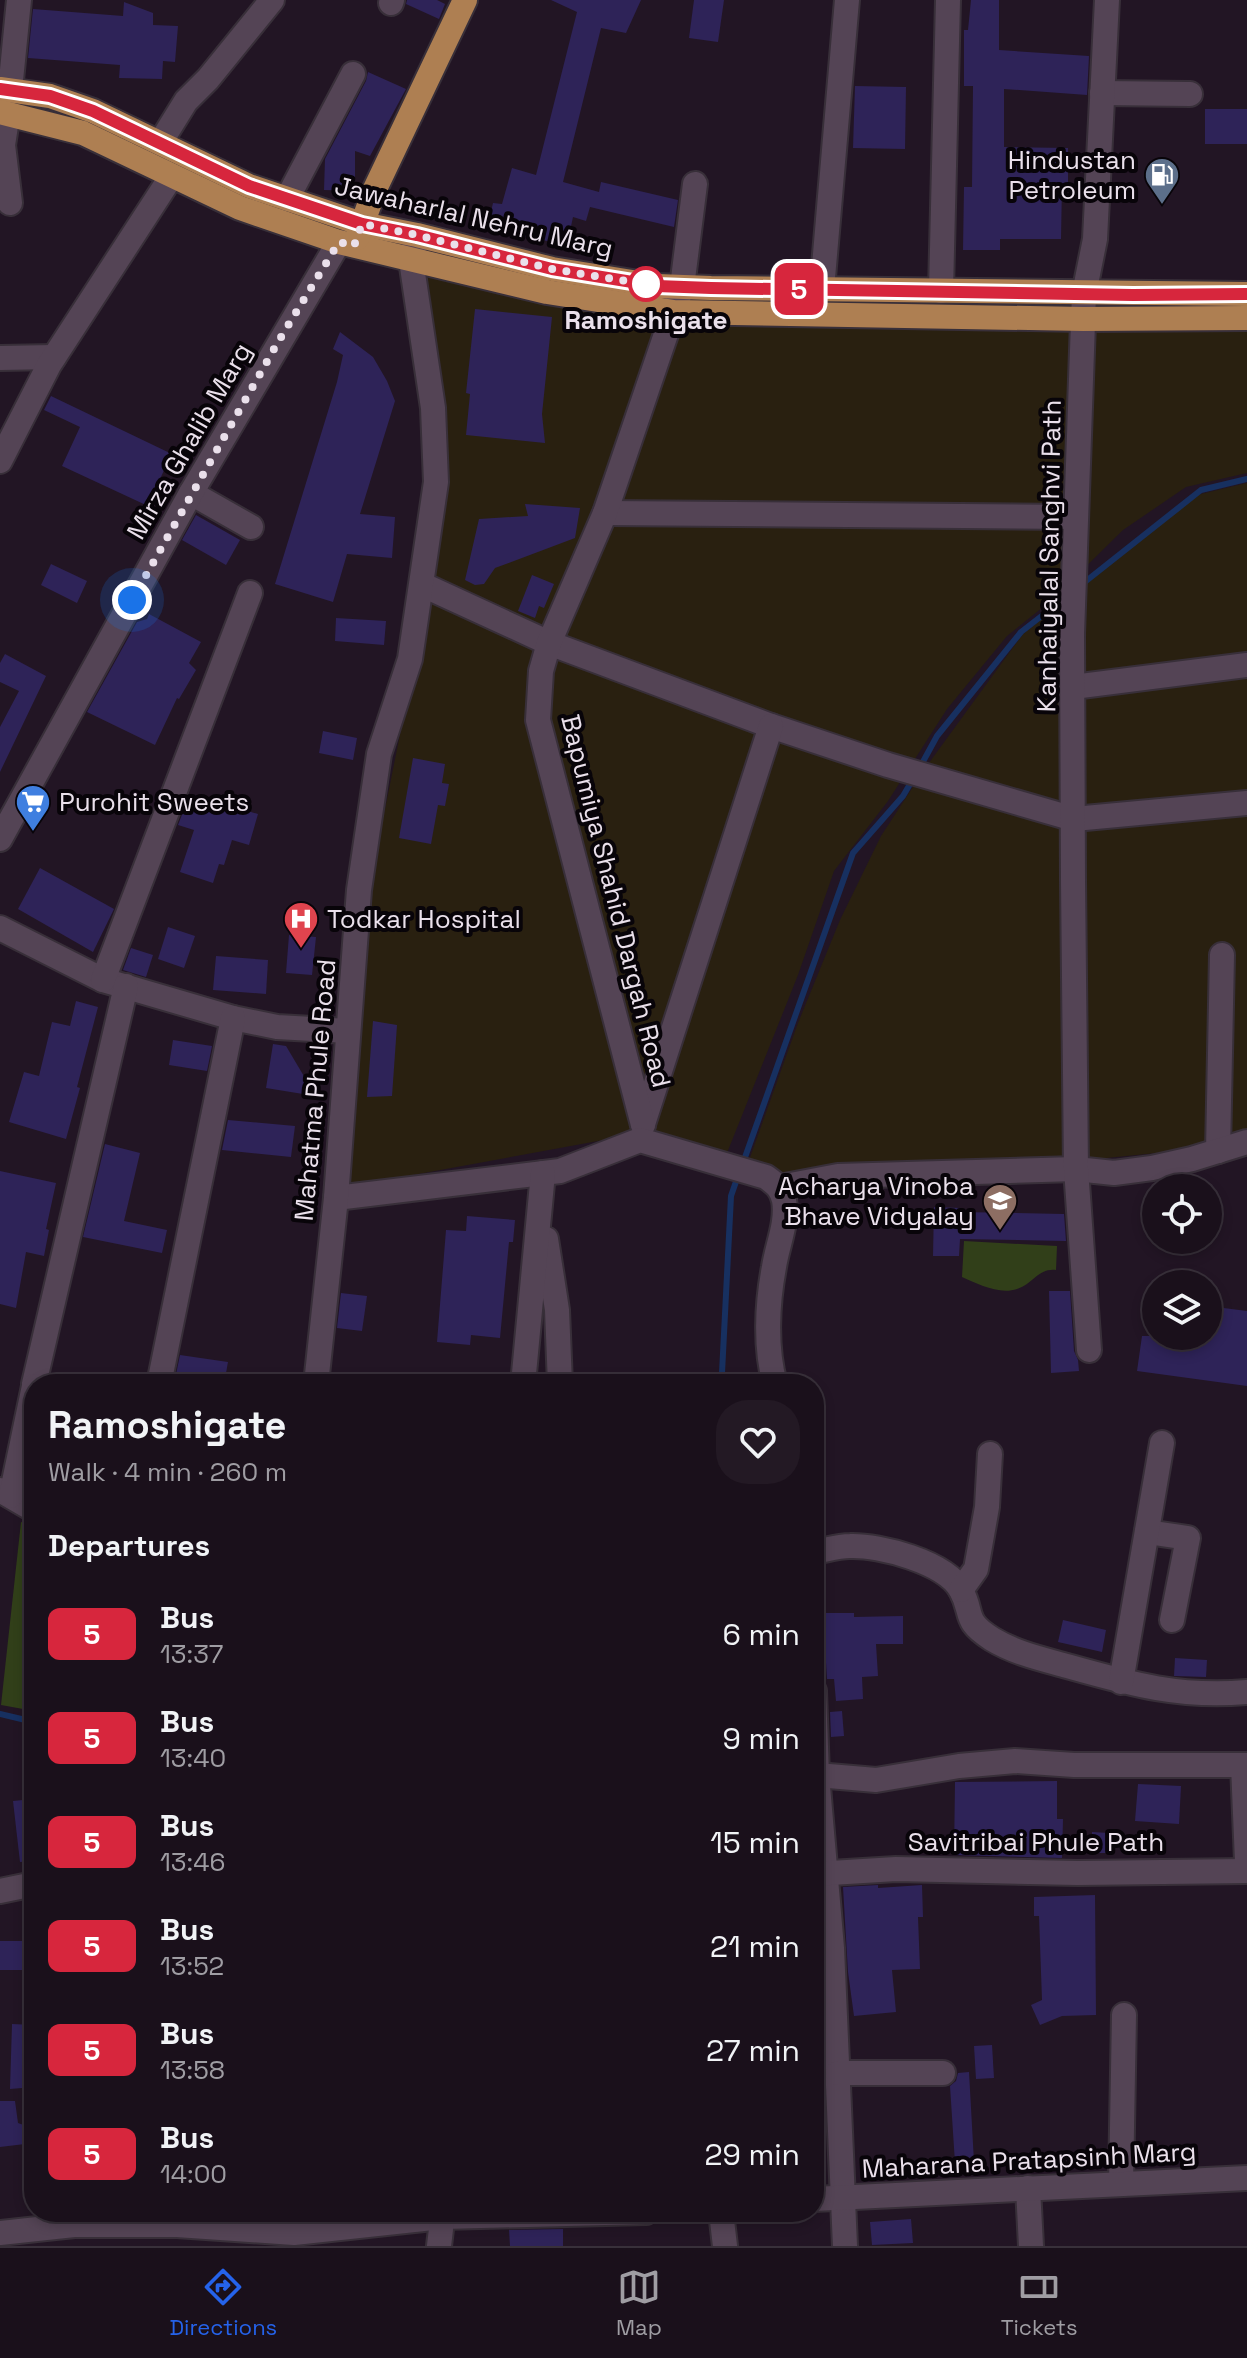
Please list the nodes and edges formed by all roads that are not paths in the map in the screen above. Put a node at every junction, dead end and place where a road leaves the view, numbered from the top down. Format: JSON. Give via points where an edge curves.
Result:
{"nodes":[{"id":1,"x":19,"y":0,"type":"edge"},
{"id":2,"x":272,"y":0,"type":"edge"},
{"id":3,"x":465,"y":0,"type":"edge"},
{"id":4,"x":847,"y":0,"type":"edge"},
{"id":5,"x":948,"y":0,"type":"edge"},
{"id":6,"x":1107,"y":0,"type":"edge"},
{"id":7,"x":353,"y":74,"type":"dead end"},
{"id":8,"x":1102,"y":93,"type":"junction"},
{"id":9,"x":1190,"y":94,"type":"dead end"},
{"id":10,"x":5,"y":101,"type":"edge"},
{"id":11,"x":160,"y":143,"type":"junction"},
{"id":12,"x":171,"y":177,"type":"junction"},
{"id":13,"x":695,"y":184,"type":"dead end"},
{"id":14,"x":287,"y":199,"type":"junction"},
{"id":15,"x":10,"y":203,"type":"dead end"},
{"id":16,"x":417,"y":235,"type":"junction"},
{"id":17,"x":352,"y":237,"type":"junction"},
{"id":18,"x":411,"y":260,"type":"junction"},
{"id":19,"x":682,"y":287,"type":"junction"},
{"id":20,"x":822,"y":289,"type":"junction"},
{"id":21,"x":941,"y":291,"type":"junction"},
{"id":22,"x":1084,"y":294,"type":"junction"},
{"id":23,"x":1247,"y":294,"type":"edge"},
{"id":24,"x":674,"y":312,"type":"junction"},
{"id":25,"x":1247,"y":318,"type":"edge"},
{"id":26,"x":1083,"y":319,"type":"junction"},
{"id":27,"x":54,"y":357,"type":"junction"},
{"id":28,"x":0,"y":358,"type":"edge"},
{"id":29,"x":0,"y":461,"type":"edge"},
{"id":30,"x":191,"y":493,"type":"junction"},
{"id":31,"x":605,"y":513,"type":"junction"},
{"id":32,"x":1076,"y":517,"type":"junction"},
{"id":33,"x":251,"y":527,"type":"dead end"},
{"id":34,"x":423,"y":585,"type":"junction"},
{"id":35,"x":250,"y":593,"type":"dead end"},
{"id":36,"x":549,"y":643,"type":"junction"},
{"id":37,"x":1247,"y":665,"type":"edge"},
{"id":38,"x":1073,"y":687,"type":"junction"},
{"id":39,"x":771,"y":726,"type":"junction"},
{"id":40,"x":1247,"y":803,"type":"edge"},
{"id":41,"x":1074,"y":819,"type":"junction"},
{"id":42,"x":0,"y":839,"type":"edge"},
{"id":43,"x":0,"y":928,"type":"edge"},
{"id":44,"x":1222,"y":955,"type":"dead end"},
{"id":45,"x":114,"y":983,"type":"junction"},
{"id":46,"x":233,"y":1018,"type":"junction"},
{"id":47,"x":348,"y":1031,"type":"junction"},
{"id":48,"x":642,"y":1133,"type":"junction"},
{"id":49,"x":1247,"y":1142,"type":"edge"},
{"id":50,"x":1218,"y":1151,"type":"junction"},
{"id":51,"x":1076,"y":1169,"type":"junction"},
{"id":52,"x":543,"y":1173,"type":"junction"},
{"id":53,"x":773,"y":1182,"type":"junction"},
{"id":54,"x":336,"y":1198,"type":"junction"},
{"id":55,"x":541,"y":1202,"type":"junction"},
{"id":56,"x":1089,"y":1350,"type":"dead end"},
{"id":57,"x":36,"y":1374,"type":"edge"},
{"id":58,"x":161,"y":1374,"type":"edge"},
{"id":59,"x":317,"y":1374,"type":"edge"},
{"id":60,"x":524,"y":1374,"type":"edge"},
{"id":61,"x":560,"y":1374,"type":"edge"},
{"id":62,"x":774,"y":1374,"type":"edge"},
{"id":63,"x":24,"y":1422,"type":"edge"},
{"id":64,"x":1162,"y":1443,"type":"dead end"},
{"id":65,"x":990,"y":1454,"type":"dead end"},
{"id":66,"x":5,"y":1493,"type":"edge"},
{"id":67,"x":24,"y":1504,"type":"edge"},
{"id":68,"x":1147,"y":1532,"type":"junction"},
{"id":69,"x":824,"y":1550,"type":"edge"},
{"id":70,"x":961,"y":1590,"type":"junction"},
{"id":71,"x":1172,"y":1620,"type":"dead end"},
{"id":72,"x":1121,"y":1682,"type":"junction"},
{"id":73,"x":1247,"y":1692,"type":"edge"},
{"id":74,"x":1245,"y":1765,"type":"edge"},
{"id":75,"x":824,"y":1776,"type":"edge"},
{"id":76,"x":1246,"y":1829,"type":"edge"},
{"id":77,"x":1247,"y":1861,"type":"edge"},
{"id":78,"x":1247,"y":1871,"type":"edge"},
{"id":79,"x":824,"y":1873,"type":"edge"},
{"id":80,"x":24,"y":1886,"type":"edge"},
{"id":81,"x":0,"y":1891,"type":"edge"},
{"id":82,"x":824,"y":1902,"type":"edge"},
{"id":83,"x":1124,"y":2015,"type":"dead end"},
{"id":84,"x":838,"y":2073,"type":"junction"},
{"id":85,"x":943,"y":2073,"type":"dead end"},
{"id":86,"x":1247,"y":2178,"type":"edge"},
{"id":87,"x":1121,"y":2184,"type":"junction"},
{"id":88,"x":1028,"y":2188,"type":"junction"},
{"id":89,"x":844,"y":2197,"type":"junction"},
{"id":90,"x":824,"y":2198,"type":"edge"},
{"id":91,"x":54,"y":2222,"type":"edge"},
{"id":92,"x":209,"y":2222,"type":"edge"},
{"id":93,"x":368,"y":2222,"type":"edge"},
{"id":94,"x":441,"y":2222,"type":"edge"},
{"id":95,"x":722,"y":2222,"type":"edge"},
{"id":96,"x":294,"y":2230,"type":"edge"},
{"id":97,"x":0,"y":2233,"type":"edge"},
{"id":98,"x":439,"y":2246,"type":"edge"},
{"id":99,"x":725,"y":2246,"type":"edge"},
{"id":100,"x":845,"y":2246,"type":"edge"},
{"id":101,"x":1031,"y":2246,"type":"edge"}],
"edges":[{"from":1,"to":10,"type":"street"},
{"from":2,"to":11,"type":"street","via":[[186,101]]},
{"from":3,"to":17,"type":"main road"},
{"from":4,"to":20,"type":"street"},
{"from":5,"to":21,"type":"street"},
{"from":6,"to":8,"type":"street","name":"Kanhaiyalal Sanghvi Path"},
{"from":7,"to":14,"type":"street"},
{"from":8,"to":9,"type":"street"},
{"from":8,"to":22,"type":"street","name":"Kanhaiyalal Sanghvi Path","via":[[1095,239]]},
{"from":10,"to":11,"type":"main road","name":"Jawaharlal Nehru Marg","via":[[50,96]]},
{"from":10,"to":12,"type":"main road","name":"Jawaharlal Nehru Marg"},
{"from":10,"to":15,"type":"street","via":[[3,145]]},
{"from":11,"to":14,"type":"main road","name":"Jawaharlal Nehru Marg"},
{"from":12,"to":17,"type":"main road","name":"Jawaharlal Nehru Marg","via":[[240,208]]},
{"from":12,"to":27,"type":"street"},
{"from":13,"to":19,"type":"street","name":"Bapumiya Shahid Dargah Road"},
{"from":14,"to":17,"type":"main road","name":"Jawaharlal Nehru Marg"},
{"from":16,"to":17,"type":"main road","name":"Jawaharlal Nehru Marg"},
{"from":16,"to":18,"type":"street","name":"Mahatma Phule Road"},
{"from":16,"to":19,"type":"main road","name":"Jawaharlal Nehru Marg","via":[[552,269]]},
{"from":17,"to":18,"type":"main road","name":"Jawaharlal Nehru Marg"},
{"from":17,"to":30,"type":"street","name":"Mirza Ghalib Marg"},
{"from":18,"to":24,"type":"main road","name":"Jawaharlal Nehru Marg","via":[[547,292]]},
{"from":18,"to":34,"type":"street","name":"Mahatma Phule Road","via":[[433,408],[435,467]]},
{"from":19,"to":20,"type":"main road","name":"Jawaharlal Nehru Marg"},
{"from":19,"to":24,"type":"street","name":"Bapumiya Shahid Dargah Road"},
{"from":20,"to":21,"type":"main road","name":"Jawaharlal Nehru Marg"},
{"from":21,"to":22,"type":"main road","name":"Jawaharlal Nehru Marg"},
{"from":22,"to":23,"type":"main road","name":"Jawaharlal Nehru Marg"},
{"from":22,"to":26,"type":"street","name":"Kanhaiyalal Sanghvi Path"},
{"from":24,"to":26,"type":"main road","name":"Jawaharlal Nehru Marg"},
{"from":24,"to":31,"type":"street","name":"Bapumiya Shahid Dargah Road"},
{"from":25,"to":26,"type":"main road","name":"Jawaharlal Nehru Marg"},
{"from":26,"to":32,"type":"street","name":"Kanhaiyalal Sanghvi Path"},
{"from":27,"to":28,"type":"street"},
{"from":27,"to":29,"type":"street"},
{"from":30,"to":33,"type":"street"},
{"from":30,"to":42,"type":"street","name":"Mirza Ghalib Marg"},
{"from":31,"to":32,"type":"street"},
{"from":31,"to":36,"type":"street","name":"Bapumiya Shahid Dargah Road"},
{"from":32,"to":38,"type":"street","name":"Kanhaiyalal Sanghvi Path"},
{"from":34,"to":36,"type":"street"},
{"from":34,"to":47,"type":"street","name":"Mahatma Phule Road","via":[[410,659],[379,754],[359,890]]},
{"from":35,"to":45,"type":"street"},
{"from":36,"to":39,"type":"street"},
{"from":36,"to":48,"type":"street","name":"Bapumiya Shahid Dargah Road","via":[[538,720]]},
{"from":37,"to":38,"type":"street"},
{"from":38,"to":41,"type":"street","name":"Kanhaiyalal Sanghvi Path"},
{"from":39,"to":41,"type":"street"},
{"from":39,"to":48,"type":"street"},
{"from":40,"to":41,"type":"street"},
{"from":41,"to":51,"type":"street","name":"Kanhaiyalal Sanghvi Path"},
{"from":43,"to":45,"type":"street"},
{"from":44,"to":50,"type":"street"},
{"from":45,"to":46,"type":"street"},
{"from":45,"to":57,"type":"street"},
{"from":46,"to":47,"type":"street","via":[[277,1027]]},
{"from":46,"to":58,"type":"street"},
{"from":47,"to":54,"type":"street","name":"Mahatma Phule Road"},
{"from":48,"to":52,"type":"street","via":[[560,1171]]},
{"from":48,"to":53,"type":"street"},
{"from":49,"to":50,"type":"street"},
{"from":50,"to":51,"type":"street","via":[[1114,1173]]},
{"from":51,"to":53,"type":"street"},
{"from":51,"to":56,"type":"street","name":"Kanhaiyalal Sanghvi Path"},
{"from":52,"to":54,"type":"street"},
{"from":52,"to":55,"type":"street"},
{"from":53,"to":62,"type":"street","via":[[784,1202],[769,1320]]},
{"from":54,"to":59,"type":"street","name":"Mahatma Phule Road"},
{"from":55,"to":60,"type":"street"},
{"from":55,"to":61,"type":"street","via":[[557,1310]]},
{"from":63,"to":66,"type":"street"},
{"from":64,"to":68,"type":"street"},
{"from":65,"to":70,"type":"street","via":[[976,1569]]},
{"from":66,"to":67,"type":"street"},
{"from":68,"to":71,"type":"street","via":[[1188,1538]]},
{"from":68,"to":72,"type":"street"},
{"from":69,"to":70,"type":"street","via":[[879,1549],[928,1564]]},
{"from":70,"to":72,"type":"street","via":[[968,1615],[995,1641]]},
{"from":72,"to":73,"type":"street","via":[[1160,1691]]},
{"from":74,"to":75,"type":"street","via":[[1015,1761],[876,1780]]},
{"from":74,"to":76,"type":"street"},
{"from":76,"to":77,"type":"street"},
{"from":78,"to":79,"type":"street","name":"Savitribai Phule Path"},
{"from":80,"to":81,"type":"street"},
{"from":82,"to":84,"type":"street","via":[[832,1948]]},
{"from":83,"to":87,"type":"street"},
{"from":84,"to":85,"type":"street"},
{"from":84,"to":89,"type":"street"},
{"from":86,"to":87,"type":"street","name":"Maharana Pratapsinh Marg"},
{"from":87,"to":88,"type":"street","name":"Maharana Pratapsinh Marg"},
{"from":88,"to":89,"type":"street","name":"Maharana Pratapsinh Marg"},
{"from":88,"to":101,"type":"street"},
{"from":89,"to":90,"type":"street","name":"Maharana Pratapsinh Marg"},
{"from":89,"to":100,"type":"street"},
{"from":91,"to":97,"type":"street"},
{"from":92,"to":96,"type":"street"},
{"from":93,"to":96,"type":"street"},
{"from":94,"to":98,"type":"street"},
{"from":95,"to":99,"type":"street"}]}
